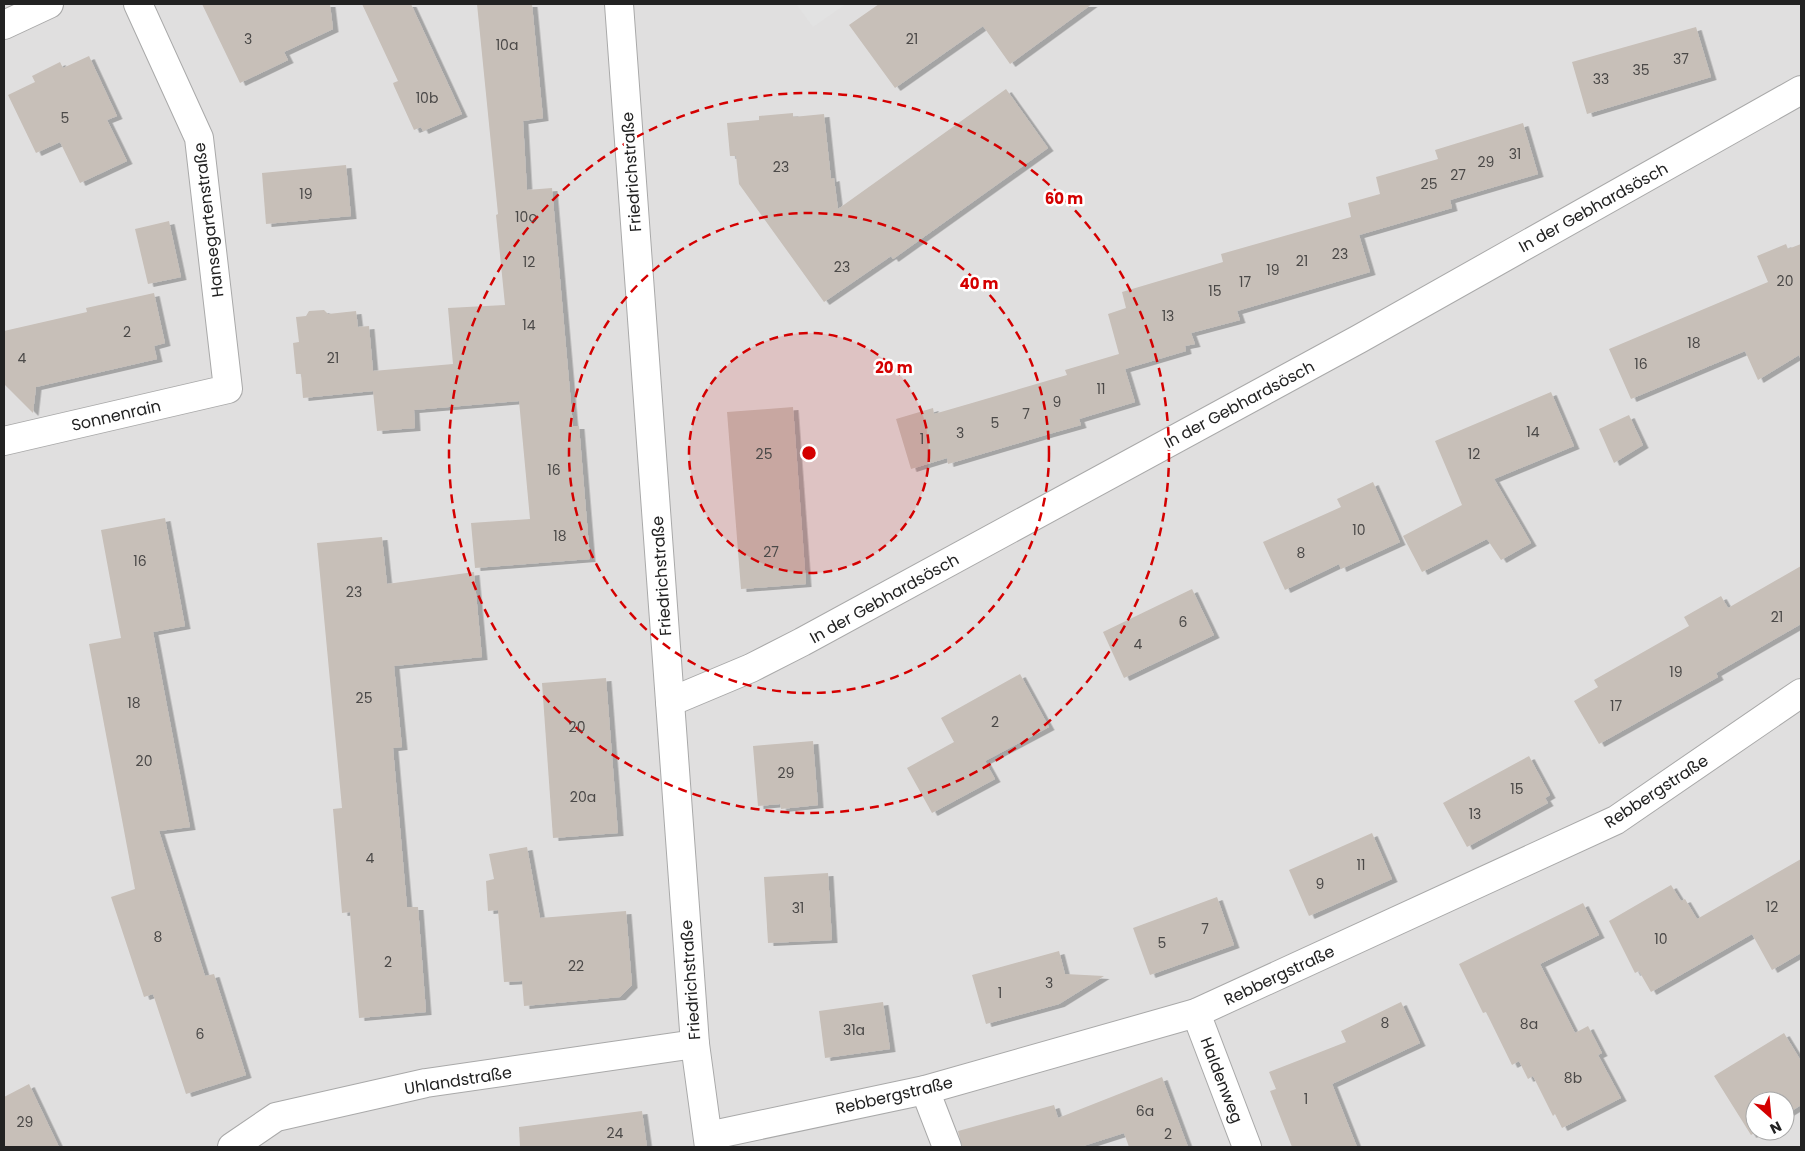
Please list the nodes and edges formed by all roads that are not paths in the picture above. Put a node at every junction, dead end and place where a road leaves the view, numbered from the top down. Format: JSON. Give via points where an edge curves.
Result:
{"nodes":[{"id":1,"x":50,"y":4,"type":"edge"},
{"id":2,"x":138,"y":4,"type":"edge"},
{"id":3,"x":619,"y":4,"type":"edge"},
{"id":4,"x":4,"y":25,"type":"edge"},
{"id":5,"x":1801,"y":90,"type":"edge"},
{"id":6,"x":228,"y":389,"type":"joint"},
{"id":7,"x":4,"y":441,"type":"edge"},
{"id":8,"x":1801,"y":693,"type":"edge"},
{"id":9,"x":670,"y":702,"type":"junction"},
{"id":10,"x":1196,"y":1013,"type":"junction"},
{"id":11,"x":695,"y":1044,"type":"junction"},
{"id":12,"x":925,"y":1090,"type":"junction"},
{"id":13,"x":708,"y":1142,"type":"edge"},
{"id":14,"x":232,"y":1147,"type":"edge"},
{"id":15,"x":947,"y":1147,"type":"edge"},
{"id":16,"x":1248,"y":1147,"type":"edge"}],
"edges":[{"from":1,"to":4,"type":"street"},
{"from":2,"to":6,"type":"street","name":"Hansegartenstraße","via":[[199,138]]},
{"from":3,"to":9,"type":"street","name":"Friedrichstraße"},
{"from":5,"to":9,"type":"street","name":"In der Gebhardsösch","via":[[1359,339],[802,642],[751,668]]},
{"from":6,"to":7,"type":"street","name":"Sonnenrain"},
{"from":8,"to":10,"type":"street","name":"Rebbergstraße","via":[[1616,820]]},
{"from":9,"to":11,"type":"street","name":"Friedrichstraße"},
{"from":10,"to":12,"type":"street","name":"Rebbergstraße"},
{"from":10,"to":16,"type":"street","name":"Haldenweg"},
{"from":11,"to":13,"type":"street","name":"Friedrichstraße"},
{"from":11,"to":14,"type":"street","name":"Uhlandstraße","via":[[426,1083],[276,1118]]},
{"from":12,"to":13,"type":"street","name":"Rebbergstraße"},
{"from":12,"to":15,"type":"street"}]}
